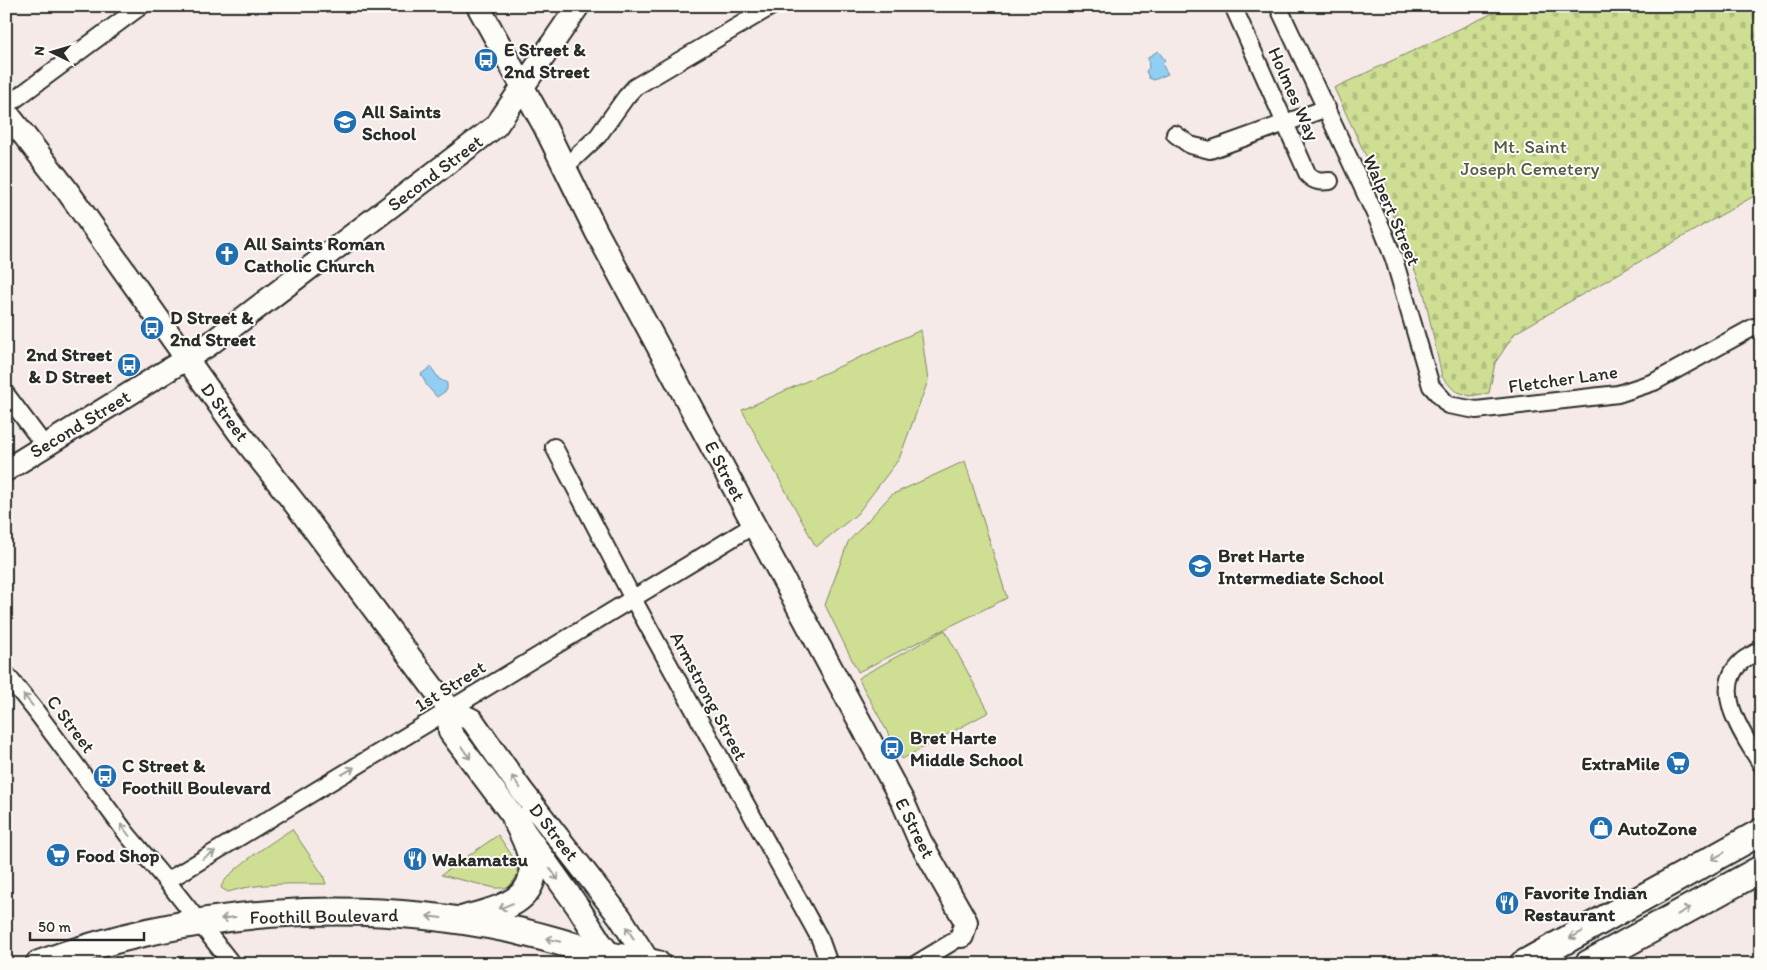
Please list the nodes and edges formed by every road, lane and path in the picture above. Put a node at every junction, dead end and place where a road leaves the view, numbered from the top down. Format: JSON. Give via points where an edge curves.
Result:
{"nodes":[{"id":1,"x":142,"y":6,"type":"edge"},
{"id":2,"x":478,"y":6,"type":"edge"},
{"id":3,"x":578,"y":6,"type":"edge"},
{"id":4,"x":772,"y":6,"type":"edge"},
{"id":5,"x":1233,"y":6,"type":"edge"},
{"id":6,"x":1278,"y":6,"type":"edge"},
{"id":7,"x":523,"y":88,"type":"junction"},
{"id":8,"x":6,"y":106,"type":"edge"},
{"id":9,"x":1327,"y":108,"type":"junction"},
{"id":10,"x":6,"y":112,"type":"edge"},
{"id":11,"x":1284,"y":123,"type":"junction"},
{"id":12,"x":1175,"y":134,"type":"dead end"},
{"id":13,"x":564,"y":168,"type":"junction"},
{"id":14,"x":1330,"y":181,"type":"dead end"},
{"id":15,"x":1761,"y":327,"type":"edge"},
{"id":16,"x":187,"y":359,"type":"junction"},
{"id":17,"x":6,"y":394,"type":"edge"},
{"id":18,"x":1476,"y":410,"type":"joint"},
{"id":19,"x":44,"y":445,"type":"junction"},
{"id":20,"x":554,"y":446,"type":"dead end"},
{"id":21,"x":6,"y":470,"type":"edge"},
{"id":22,"x":754,"y":525,"type":"junction"},
{"id":23,"x":632,"y":597,"type":"junction"},
{"id":24,"x":1761,"y":650,"type":"edge"},
{"id":25,"x":6,"y":674,"type":"edge"},
{"id":26,"x":449,"y":709,"type":"junction"},
{"id":27,"x":1761,"y":764,"type":"edge"},
{"id":28,"x":516,"y":820,"type":"junction"},
{"id":29,"x":1761,"y":832,"type":"edge"},
{"id":30,"x":1761,"y":869,"type":"edge"},
{"id":31,"x":167,"y":881,"type":"junction"},
{"id":32,"x":460,"y":921,"type":"junction"},
{"id":33,"x":200,"y":922,"type":"junction"},
{"id":34,"x":962,"y":936,"type":"joint"},
{"id":35,"x":634,"y":962,"type":"edge"},
{"id":36,"x":39,"y":964,"type":"edge"},
{"id":37,"x":232,"y":964,"type":"edge"},
{"id":38,"x":829,"y":964,"type":"edge"},
{"id":39,"x":916,"y":964,"type":"edge"},
{"id":40,"x":1523,"y":964,"type":"edge"},
{"id":41,"x":1588,"y":964,"type":"edge"}],
"edges":[{"from":1,"to":8,"type":"street"},
{"from":2,"to":7,"type":"street","name":"E Street"},
{"from":3,"to":7,"type":"street","name":"Second Street"},
{"from":4,"to":13,"type":"street","via":[[635,87],[598,136]]},
{"from":5,"to":11,"type":"street","name":"Holmes Way"},
{"from":6,"to":9,"type":"street","name":"Walpert Street"},
{"from":7,"to":13,"type":"street","name":"E Street"},
{"from":7,"to":16,"type":"street","name":"Second Street","via":[[496,126]]},
{"from":9,"to":11,"type":"street"},
{"from":9,"to":18,"type":"street","name":"Walpert Street","via":[[1394,259],[1431,386],[1448,404]]},
{"from":10,"to":16,"type":"street","name":"D Street","via":[[66,189]]},
{"from":11,"to":12,"type":"street","via":[[1210,150],[1190,145]]},
{"from":11,"to":14,"type":"street","name":"Holmes Way","via":[[1308,175],[1320,182]]},
{"from":13,"to":22,"type":"street","name":"E Street"},
{"from":15,"to":18,"type":"street","name":"Fletcher Lane","via":[[1754,327],[1654,382],[1618,394]]},
{"from":16,"to":19,"type":"street","name":"Second Street"},
{"from":16,"to":26,"type":"street","name":"D Street"},
{"from":17,"to":19,"type":"street"},
{"from":19,"to":21,"type":"street","name":"Second Street"},
{"from":20,"to":23,"type":"street","name":"Armstrong Street"},
{"from":22,"to":23,"type":"street","name":"1st Street"},
{"from":22,"to":34,"type":"street","name":"E Street","via":[[966,922]]},
{"from":23,"to":26,"type":"street","name":"1st Street"},
{"from":23,"to":38,"type":"street","name":"Armstrong Street","via":[[820,939]]},
{"from":24,"to":27,"type":"street","via":[[1741,662],[1728,687],[1732,713]]},
{"from":31,"to":25,"type":"street","name":"C Street","one_way":true,"via":[[127,834]]},
{"from":26,"to":28,"type":"street","name":"D Street","one_way":true,"via":[[450,732]]},
{"from":31,"to":26,"type":"street","name":"1st Street","one_way":true},
{"from":35,"to":26,"type":"street","name":"D Street","one_way":true,"via":[[620,917],[522,791],[472,720]]},
{"from":28,"to":32,"type":"main road","one_way":true,"via":[[530,852],[532,877],[529,887],[506,907]]},
{"from":28,"to":35,"type":"street","name":"D Street","one_way":true},
{"from":29,"to":40,"type":"main road","one_way":true},
{"from":41,"to":30,"type":"main road","one_way":true},
{"from":31,"to":33,"type":"street","name":"C Street"},
{"from":32,"to":33,"type":"main road","name":"Foothill Boulevard","one_way":true,"via":[[399,914],[327,912]]},
{"from":35,"to":32,"type":"main road","name":"Foothill Boulevard","one_way":true,"via":[[509,929]]},
{"from":33,"to":36,"type":"main road","name":"Foothill Boulevard","via":[[112,941]]},
{"from":33,"to":37,"type":"street","name":"C Street"},
{"from":34,"to":39,"type":"street"}]}
